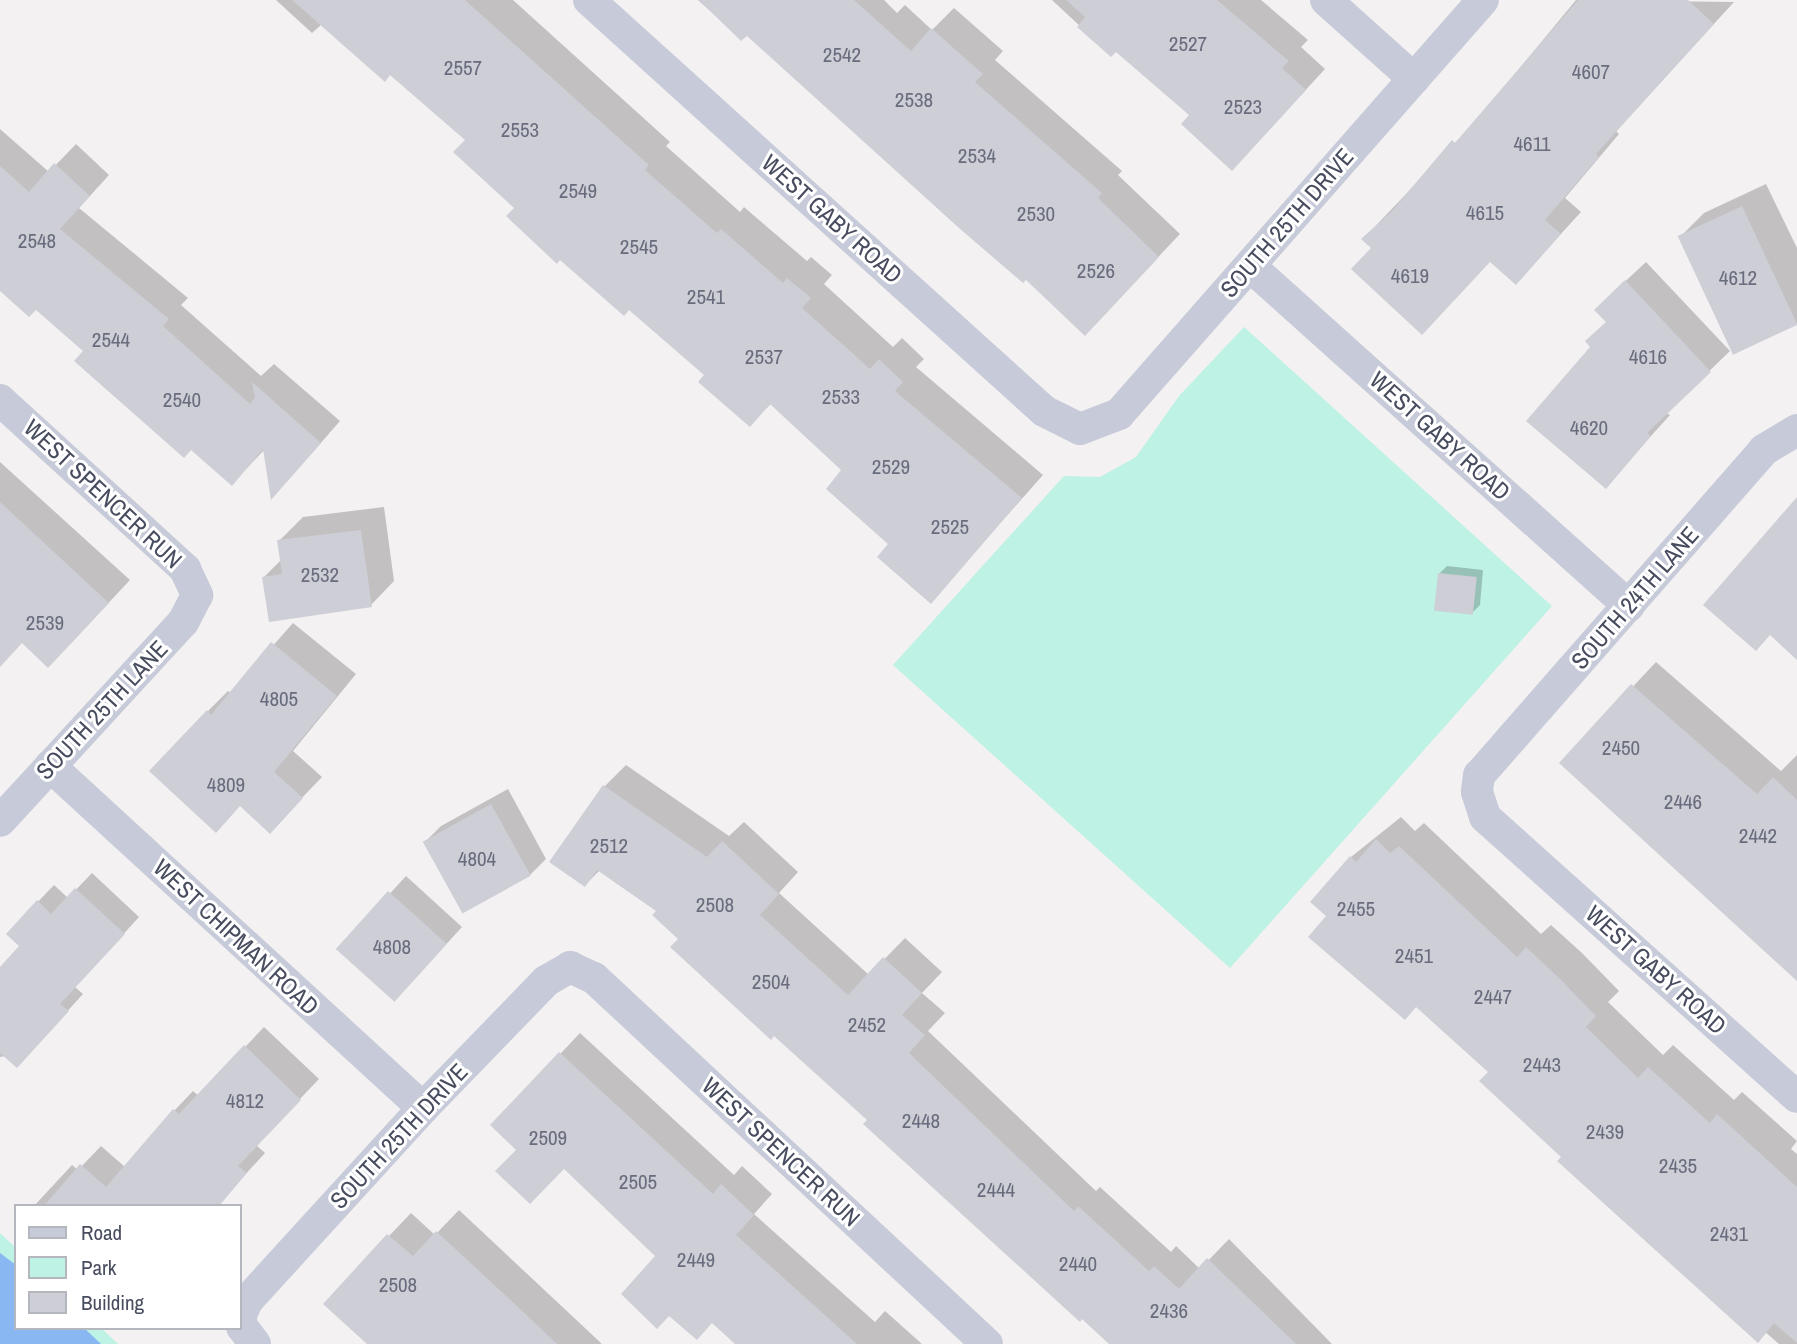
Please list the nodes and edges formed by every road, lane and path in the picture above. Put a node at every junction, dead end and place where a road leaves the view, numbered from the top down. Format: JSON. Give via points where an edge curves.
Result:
{"nodes":[{"id":1,"x":589,"y":0,"type":"edge"},
{"id":2,"x":1326,"y":0,"type":"edge"},
{"id":3,"x":1483,"y":0,"type":"edge"},
{"id":4,"x":1414,"y":79,"type":"junction"},
{"id":5,"x":1250,"y":266,"type":"junction"},
{"id":6,"x":0,"y":400,"type":"edge"},
{"id":7,"x":1080,"y":429,"type":"joint"},
{"id":8,"x":1797,"y":430,"type":"edge"},
{"id":9,"x":197,"y":595,"type":"joint"},
{"id":10,"x":1629,"y":606,"type":"junction"},
{"id":11,"x":50,"y":766,"type":"junction"},
{"id":12,"x":1479,"y":775,"type":"joint"},
{"id":13,"x":0,"y":821,"type":"edge"},
{"id":14,"x":569,"y":967,"type":"joint"},
{"id":15,"x":1797,"y":1097,"type":"edge"},
{"id":16,"x":423,"y":1108,"type":"junction"},
{"id":17,"x":242,"y":1312,"type":"edge"},
{"id":18,"x":242,"y":1321,"type":"edge"},
{"id":19,"x":255,"y":1344,"type":"edge"},
{"id":20,"x":987,"y":1344,"type":"edge"}],
"edges":[{"from":1,"to":7,"type":"street","name":"WEST GABY ROAD","via":[[1044,411]]},
{"from":2,"to":4,"type":"street"},
{"from":3,"to":4,"type":"street","name":"SOUTH 25TH DRIVE"},
{"from":4,"to":5,"type":"street","name":"SOUTH 25TH DRIVE"},
{"from":5,"to":7,"type":"street","name":"SOUTH 25TH DRIVE","via":[[1119,414]]},
{"from":5,"to":10,"type":"street","name":"WEST GABY ROAD"},
{"from":6,"to":9,"type":"street","name":"WEST SPENCER RUN","via":[[185,569]]},
{"from":8,"to":10,"type":"street","name":"SOUTH 24TH LANE","via":[[1764,450]]},
{"from":9,"to":11,"type":"street","name":"SOUTH 25TH LANE","via":[[183,622]]},
{"from":10,"to":12,"type":"street","name":"SOUTH 24TH LANE"},
{"from":11,"to":13,"type":"street","name":"SOUTH 25TH LANE"},
{"from":11,"to":16,"type":"street","name":"WEST CHIPMAN ROAD"},
{"from":12,"to":15,"type":"street","name":"WEST GABY ROAD","via":[[1479,806],[1485,817]]},
{"from":14,"to":16,"type":"street","name":"SOUTH 25TH DRIVE","via":[[547,981]]},
{"from":14,"to":20,"type":"street","name":"WEST SPENCER RUN","via":[[594,978]]},
{"from":16,"to":17,"type":"street","name":"SOUTH 25TH DRIVE","via":[[247,1301]]},
{"from":18,"to":19,"type":"street"}]}
